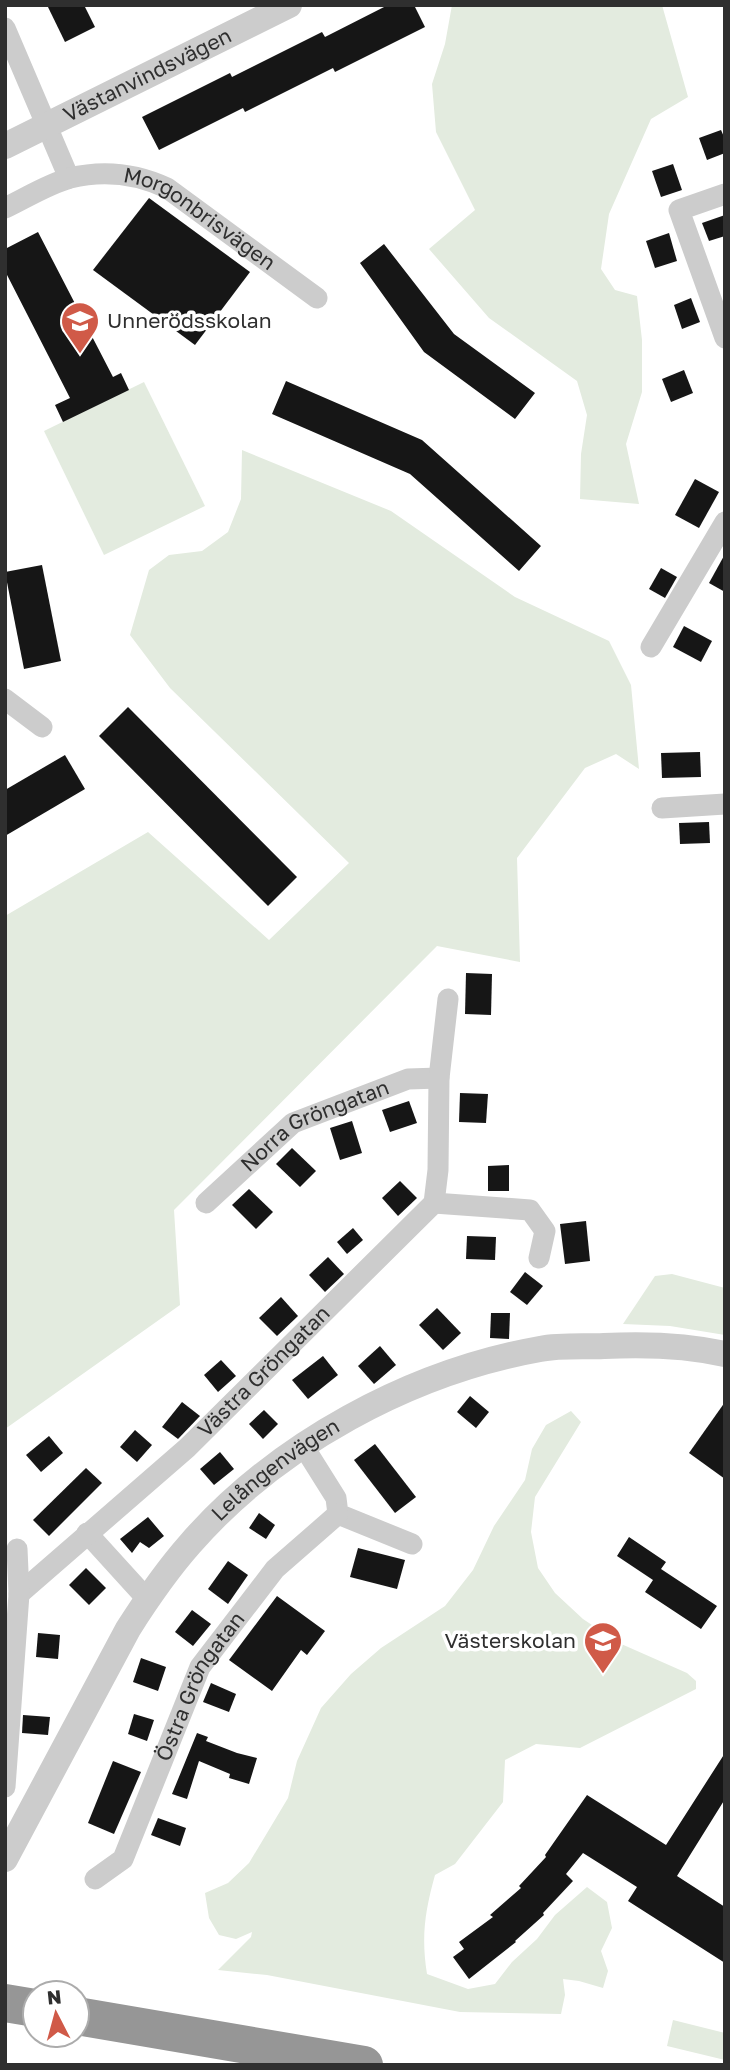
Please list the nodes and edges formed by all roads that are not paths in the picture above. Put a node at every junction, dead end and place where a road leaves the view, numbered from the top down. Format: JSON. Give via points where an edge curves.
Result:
{"nodes":[{"id":1,"x":289,"y":5,"type":"edge"},
{"id":2,"x":5,"y":28,"type":"edge"},
{"id":3,"x":46,"y":125,"type":"junction"},
{"id":4,"x":5,"y":146,"type":"edge"},
{"id":5,"x":69,"y":178,"type":"junction"},
{"id":6,"x":725,"y":194,"type":"edge"},
{"id":7,"x":5,"y":208,"type":"edge"},
{"id":8,"x":317,"y":298,"type":"dead end"},
{"id":9,"x":725,"y":338,"type":"edge"},
{"id":10,"x":725,"y":522,"type":"edge"},
{"id":11,"x":651,"y":647,"type":"dead end"},
{"id":12,"x":5,"y":699,"type":"edge"},
{"id":13,"x":42,"y":727,"type":"dead end"},
{"id":14,"x":725,"y":804,"type":"edge"},
{"id":15,"x":662,"y":808,"type":"dead end"},
{"id":16,"x":448,"y":999,"type":"dead end"},
{"id":17,"x":439,"y":1078,"type":"junction"},
{"id":18,"x":206,"y":1203,"type":"dead end"},
{"id":19,"x":434,"y":1203,"type":"junction"},
{"id":20,"x":539,"y":1258,"type":"dead end"},
{"id":21,"x":725,"y":1354,"type":"edge"},
{"id":22,"x":304,"y":1447,"type":"junction"},
{"id":23,"x":338,"y":1514,"type":"junction"},
{"id":24,"x":87,"y":1533,"type":"junction"},
{"id":25,"x":412,"y":1544,"type":"dead end"},
{"id":26,"x":17,"y":1549,"type":"dead end"},
{"id":27,"x":19,"y":1594,"type":"junction"},
{"id":28,"x":147,"y":1599,"type":"junction"},
{"id":29,"x":5,"y":1787,"type":"edge"},
{"id":30,"x":5,"y":1859,"type":"edge"},
{"id":31,"x":95,"y":1879,"type":"dead end"},
{"id":32,"x":91,"y":2018,"type":"edge"},
{"id":33,"x":364,"y":2065,"type":"edge"}],
"edges":[{"from":1,"to":3,"type":"street","name":"Västanvindsvägen"},
{"from":2,"to":3,"type":"street"},
{"from":3,"to":4,"type":"street","name":"Västanvindsvägen"},
{"from":3,"to":5,"type":"street"},
{"from":5,"to":7,"type":"street","name":"Morgonbrisvägen"},
{"from":5,"to":8,"type":"street","name":"Morgonbrisvägen","via":[[125,175],[167,188]]},
{"from":6,"to":9,"type":"street","via":[[679,211]]},
{"from":10,"to":11,"type":"street"},
{"from":12,"to":13,"type":"street"},
{"from":14,"to":15,"type":"street"},
{"from":16,"to":17,"type":"street"},
{"from":17,"to":18,"type":"street","name":"Norra Gröngatan","via":[[408,1079],[292,1123]]},
{"from":17,"to":19,"type":"street"},
{"from":19,"to":20,"type":"street","via":[[530,1210],[545,1231]]},
{"from":19,"to":24,"type":"street","name":"Västra Gröngatan","via":[[187,1448]]},
{"from":21,"to":22,"type":"street","name":"Lelångenvägen","via":[[629,1345],[543,1349],[470,1365],[387,1398]]},
{"from":22,"to":23,"type":"street","via":[[336,1498]]},
{"from":22,"to":28,"type":"street","name":"Lelångenvägen","via":[[228,1505]]},
{"from":23,"to":25,"type":"street"},
{"from":23,"to":31,"type":"street","name":"Östra Gröngatan","via":[[275,1569],[200,1667],[123,1859]]},
{"from":24,"to":27,"type":"street","name":"Västra Gröngatan"},
{"from":24,"to":28,"type":"street"},
{"from":26,"to":27,"type":"street"},
{"from":27,"to":29,"type":"street"},
{"from":28,"to":30,"type":"street","name":"Lelångenvägen"},
{"from":32,"to":33,"type":"highway"}]}
